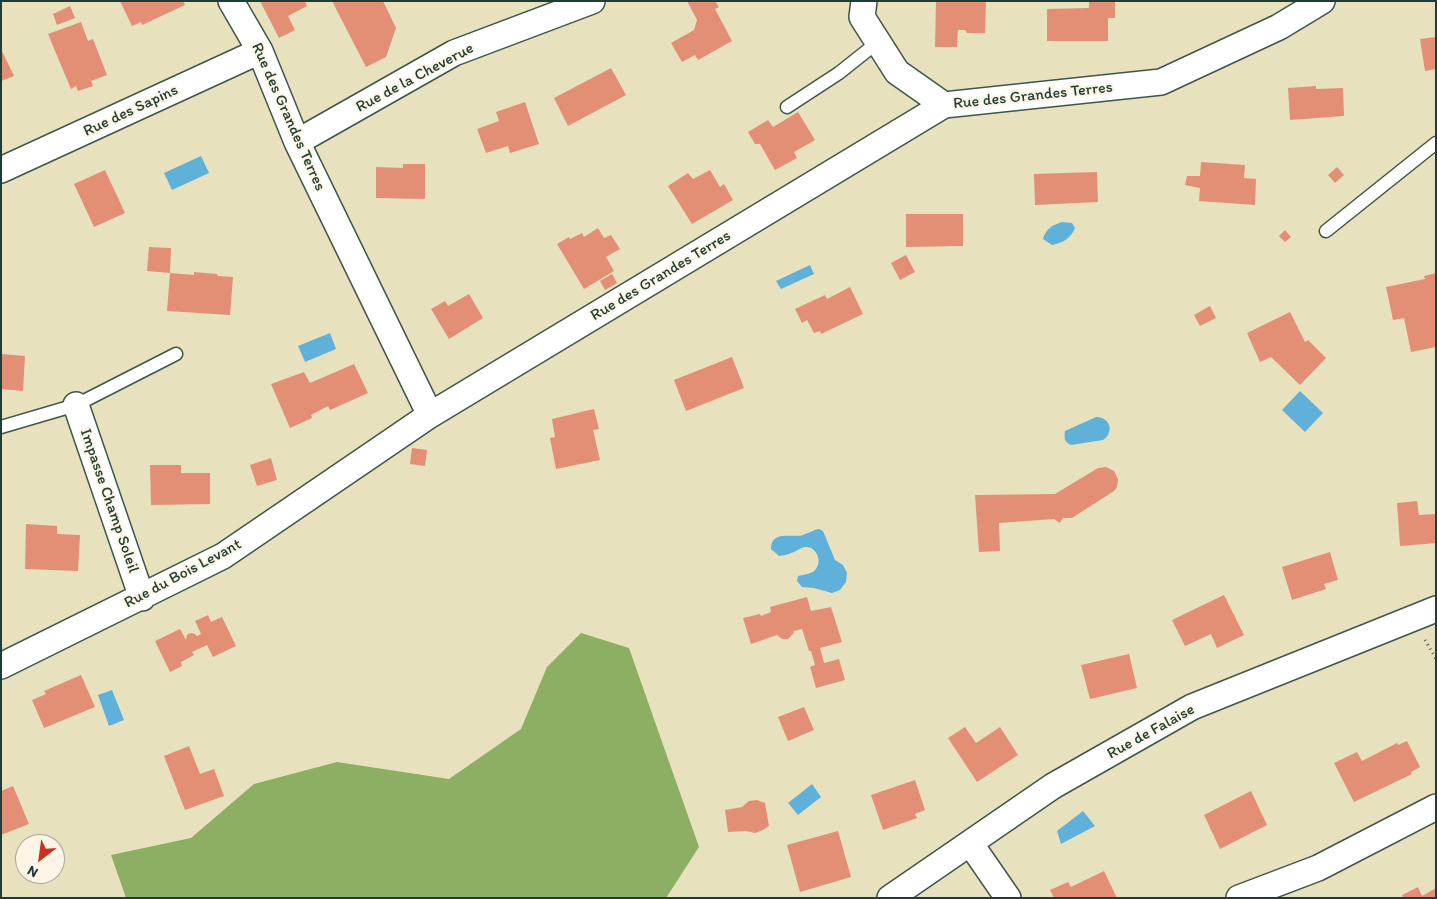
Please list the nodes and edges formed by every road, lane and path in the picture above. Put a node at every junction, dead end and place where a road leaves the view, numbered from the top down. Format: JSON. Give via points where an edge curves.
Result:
{"nodes":[{"id":1,"x":231,"y":1,"type":"edge"},
{"id":2,"x":592,"y":1,"type":"edge"},
{"id":3,"x":864,"y":1,"type":"edge"},
{"id":4,"x":1322,"y":1,"type":"edge"},
{"id":5,"x":878,"y":42,"type":"junction"},
{"id":6,"x":260,"y":51,"type":"junction"},
{"id":7,"x":944,"y":105,"type":"junction"},
{"id":8,"x":787,"y":107,"type":"dead end"},
{"id":9,"x":297,"y":142,"type":"junction"},
{"id":10,"x":1436,"y":143,"type":"edge"},
{"id":11,"x":1,"y":170,"type":"edge"},
{"id":12,"x":1326,"y":232,"type":"dead end"},
{"id":13,"x":176,"y":354,"type":"dead end"},
{"id":14,"x":76,"y":405,"type":"junction"},
{"id":15,"x":430,"y":415,"type":"junction"},
{"id":16,"x":1,"y":427,"type":"edge"},
{"id":17,"x":142,"y":598,"type":"junction"},
{"id":18,"x":1436,"y":609,"type":"edge"},
{"id":19,"x":1428,"y":644,"type":"dead end"},
{"id":20,"x":1436,"y":659,"type":"edge"},
{"id":21,"x":1,"y":666,"type":"edge"},
{"id":22,"x":1436,"y":807,"type":"edge"},
{"id":23,"x":970,"y":843,"type":"junction"},
{"id":24,"x":890,"y":898,"type":"edge"},
{"id":25,"x":1008,"y":898,"type":"edge"},
{"id":26,"x":1239,"y":898,"type":"edge"}],
"edges":[{"from":1,"to":6,"type":"street","name":"Rue des Grandes Terres"},
{"from":2,"to":9,"type":"street","name":"Rue de la Cheverue","via":[[454,53]]},
{"from":3,"to":5,"type":"street","via":[[862,17]]},
{"from":4,"to":7,"type":"street","name":"Rue des Grandes Terres","via":[[1279,27],[1161,82]]},
{"from":5,"to":7,"type":"street","via":[[897,72]]},
{"from":5,"to":8,"type":"lane","via":[[839,73]]},
{"from":6,"to":9,"type":"street","name":"Rue des Grandes Terres"},
{"from":6,"to":11,"type":"street","name":"Rue des Sapins"},
{"from":7,"to":15,"type":"street","name":"Rue des Grandes Terres"},
{"from":9,"to":15,"type":"street","name":"Rue des Grandes Terres"},
{"from":10,"to":12,"type":"lane"},
{"from":13,"to":14,"type":"lane"},
{"from":14,"to":16,"type":"lane"},
{"from":14,"to":17,"type":"street","name":"Impasse Champ Soleil"},
{"from":15,"to":17,"type":"street","name":"Rue du Bois Levant","via":[[223,556]]},
{"from":17,"to":21,"type":"street","name":"Rue du Bois Levant"},
{"from":18,"to":23,"type":"street","name":"Rue de Falaise","via":[[1192,708],[1053,786]]},
{"from":19,"to":20,"type":"path"},
{"from":22,"to":26,"type":"street","via":[[1318,868]]},
{"from":23,"to":24,"type":"street","name":"Rue de Falaise"},
{"from":23,"to":25,"type":"street"}]}
